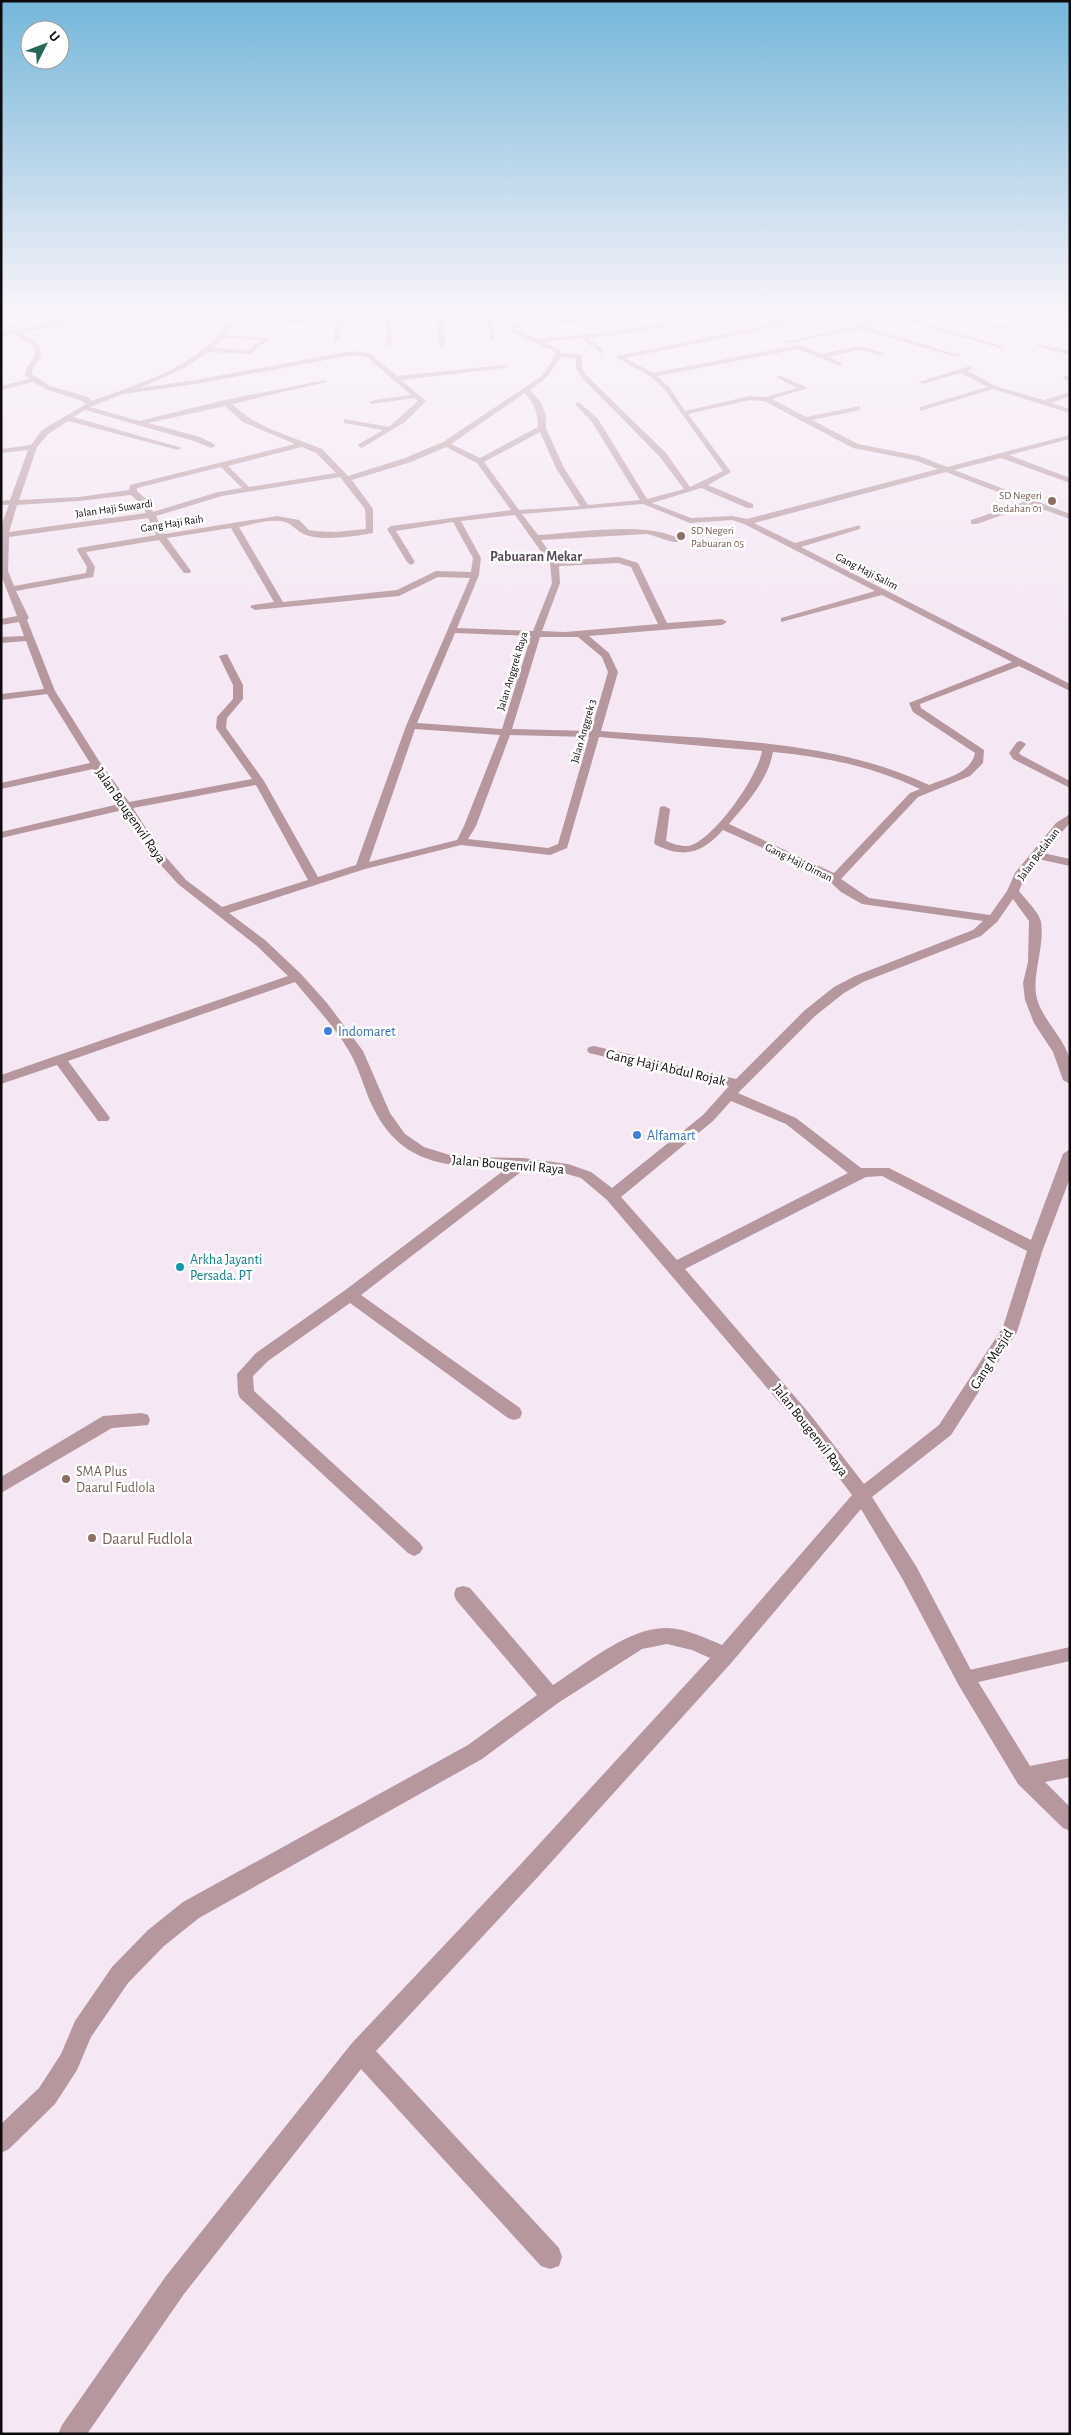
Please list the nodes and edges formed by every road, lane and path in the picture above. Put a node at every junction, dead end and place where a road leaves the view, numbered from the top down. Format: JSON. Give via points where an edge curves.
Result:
{"nodes":[{"id":1,"x":55,"y":426,"type":"edge"},
{"id":2,"x":94,"y":426,"type":"edge"},
{"id":3,"x":148,"y":426,"type":"edge"},
{"id":4,"x":257,"y":426,"type":"edge"},
{"id":5,"x":374,"y":426,"type":"edge"},
{"id":6,"x":394,"y":426,"type":"edge"},
{"id":7,"x":472,"y":426,"type":"edge"},
{"id":8,"x":598,"y":426,"type":"edge"},
{"id":9,"x":633,"y":426,"type":"edge"},
{"id":10,"x":694,"y":426,"type":"edge"},
{"id":11,"x":818,"y":426,"type":"edge"},
{"id":12,"x":542,"y":428,"type":"joint"},
{"id":13,"x":390,"y":429,"type":"junction"},
{"id":14,"x":1070,"y":437,"type":"edge"},
{"id":15,"x":304,"y":444,"type":"junction"},
{"id":16,"x":446,"y":444,"type":"junction"},
{"id":17,"x":211,"y":446,"type":"dead end"},
{"id":18,"x":362,"y":446,"type":"dead end"},
{"id":19,"x":33,"y":447,"type":"junction"},
{"id":20,"x":178,"y":448,"type":"dead end"},
{"id":21,"x":1,"y":451,"type":"edge"},
{"id":22,"x":1001,"y":456,"type":"junction"},
{"id":23,"x":480,"y":461,"type":"junction"},
{"id":24,"x":224,"y":466,"type":"junction"},
{"id":25,"x":946,"y":470,"type":"junction"},
{"id":26,"x":345,"y":477,"type":"junction"},
{"id":27,"x":1070,"y":481,"type":"edge"},
{"id":28,"x":703,"y":486,"type":"junction"},
{"id":29,"x":247,"y":489,"type":"junction"},
{"id":30,"x":689,"y":491,"type":"junction"},
{"id":31,"x":133,"y":492,"type":"junction"},
{"id":32,"x":8,"y":502,"type":"edge"},
{"id":33,"x":646,"y":503,"type":"junction"},
{"id":34,"x":1029,"y":503,"type":"junction"},
{"id":35,"x":750,"y":506,"type":"dead end"},
{"id":36,"x":585,"y":507,"type":"junction"},
{"id":37,"x":518,"y":512,"type":"junction"},
{"id":38,"x":151,"y":515,"type":"junction"},
{"id":39,"x":1070,"y":518,"type":"edge"},
{"id":40,"x":456,"y":520,"type":"junction"},
{"id":41,"x":747,"y":522,"type":"junction"},
{"id":42,"x":974,"y":522,"type":"dead end"},
{"id":43,"x":233,"y":524,"type":"junction"},
{"id":44,"x":857,"y":527,"type":"dead end"},
{"id":45,"x":4,"y":530,"type":"edge"},
{"id":46,"x":160,"y":536,"type":"junction"},
{"id":47,"x":536,"y":538,"type":"junction"},
{"id":48,"x":675,"y":540,"type":"dead end"},
{"id":49,"x":794,"y":546,"type":"junction"},
{"id":50,"x":411,"y":562,"type":"dead end"},
{"id":51,"x":554,"y":564,"type":"junction"},
{"id":52,"x":187,"y":571,"type":"dead end"},
{"id":53,"x":474,"y":575,"type":"junction"},
{"id":54,"x":12,"y":589,"type":"junction"},
{"id":55,"x":882,"y":592,"type":"junction"},
{"id":56,"x":281,"y":606,"type":"junction"},
{"id":57,"x":255,"y":607,"type":"dead end"},
{"id":58,"x":24,"y":618,"type":"junction"},
{"id":59,"x":784,"y":620,"type":"dead end"},
{"id":60,"x":1,"y":622,"type":"edge"},
{"id":61,"x":722,"y":622,"type":"dead end"},
{"id":62,"x":664,"y":626,"type":"junction"},
{"id":63,"x":450,"y":630,"type":"junction"},
{"id":64,"x":536,"y":635,"type":"junction"},
{"id":65,"x":582,"y":635,"type":"junction"},
{"id":66,"x":31,"y":638,"type":"junction"},
{"id":67,"x":1,"y":640,"type":"edge"},
{"id":68,"x":224,"y":656,"type":"dead end"},
{"id":69,"x":1020,"y":662,"type":"junction"},
{"id":70,"x":1070,"y":675,"type":"edge"},
{"id":71,"x":1053,"y":678,"type":"junction"},
{"id":72,"x":1070,"y":688,"type":"edge"},
{"id":73,"x":50,"y":691,"type":"junction"},
{"id":74,"x":1,"y":697,"type":"edge"},
{"id":75,"x":411,"y":726,"type":"junction"},
{"id":76,"x":506,"y":732,"type":"junction"},
{"id":77,"x":595,"y":734,"type":"junction"},
{"id":78,"x":1021,"y":744,"type":"dead end"},
{"id":79,"x":768,"y":748,"type":"junction"},
{"id":80,"x":96,"y":765,"type":"junction"},
{"id":81,"x":259,"y":781,"type":"junction"},
{"id":82,"x":1070,"y":785,"type":"edge"},
{"id":83,"x":1,"y":786,"type":"edge"},
{"id":84,"x":927,"y":788,"type":"junction"},
{"id":85,"x":126,"y":806,"type":"junction"},
{"id":86,"x":664,"y":809,"type":"dead end"},
{"id":87,"x":1070,"y":817,"type":"edge"},
{"id":88,"x":721,"y":825,"type":"junction"},
{"id":89,"x":1065,"y":826,"type":"edge"},
{"id":90,"x":1,"y":835,"type":"edge"},
{"id":91,"x":462,"y":842,"type":"junction"},
{"id":92,"x":1035,"y":855,"type":"junction"},
{"id":93,"x":1070,"y":863,"type":"edge"},
{"id":94,"x":360,"y":866,"type":"junction"},
{"id":95,"x":835,"y":879,"type":"junction"},
{"id":96,"x":314,"y":880,"type":"junction"},
{"id":97,"x":1013,"y":891,"type":"junction"},
{"id":98,"x":219,"y":912,"type":"junction"},
{"id":99,"x":993,"y":919,"type":"junction"},
{"id":100,"x":297,"y":977,"type":"junction"},
{"id":101,"x":594,"y":1050,"type":"dead end"},
{"id":102,"x":1065,"y":1051,"type":"edge"},
{"id":103,"x":59,"y":1058,"type":"junction"},
{"id":104,"x":1,"y":1080,"type":"edge"},
{"id":105,"x":1070,"y":1080,"type":"edge"},
{"id":106,"x":739,"y":1084,"type":"junction"},
{"id":107,"x":728,"y":1095,"type":"junction"},
{"id":108,"x":102,"y":1118,"type":"dead end"},
{"id":109,"x":1070,"y":1154,"type":"edge"},
{"id":110,"x":523,"y":1163,"type":"junction"},
{"id":111,"x":859,"y":1174,"type":"junction"},
{"id":112,"x":612,"y":1196,"type":"junction"},
{"id":113,"x":1035,"y":1249,"type":"junction"},
{"id":114,"x":675,"y":1267,"type":"junction"},
{"id":115,"x":350,"y":1296,"type":"junction"},
{"id":116,"x":514,"y":1413,"type":"dead end"},
{"id":117,"x":142,"y":1420,"type":"dead end"},
{"id":118,"x":1,"y":1486,"type":"edge"},
{"id":119,"x":862,"y":1495,"type":"junction"},
{"id":120,"x":414,"y":1548,"type":"dead end"},
{"id":121,"x":463,"y":1594,"type":"dead end"},
{"id":122,"x":1070,"y":1654,"type":"edge"},
{"id":123,"x":724,"y":1656,"type":"junction"},
{"id":124,"x":965,"y":1678,"type":"junction"},
{"id":125,"x":551,"y":1697,"type":"junction"},
{"id":126,"x":1070,"y":1767,"type":"edge"},
{"id":127,"x":1025,"y":1777,"type":"junction"},
{"id":128,"x":1070,"y":1821,"type":"edge"},
{"id":129,"x":360,"y":2051,"type":"junction"},
{"id":130,"x":1,"y":2141,"type":"edge"},
{"id":131,"x":550,"y":2257,"type":"dead end"},
{"id":132,"x":71,"y":2434,"type":"edge"}],
"edges":[{"from":1,"to":19,"type":"street","name":"Jalan Bougenvil Raya"},
{"from":2,"to":20,"type":"street"},
{"from":3,"to":17,"type":"street"},
{"from":4,"to":15,"type":"street"},
{"from":5,"to":13,"type":"street"},
{"from":6,"to":13,"type":"street"},
{"from":7,"to":16,"type":"street","name":"Jalan Haji Suwardi"},
{"from":8,"to":33,"type":"street"},
{"from":9,"to":30,"type":"street","via":[[663,455]]},
{"from":10,"to":28,"type":"street","via":[[728,470]]},
{"from":11,"to":25,"type":"street","via":[[856,446],[916,458]]},
{"from":12,"to":23,"type":"street"},
{"from":12,"to":36,"type":"street","via":[[560,468]]},
{"from":13,"to":18,"type":"street"},
{"from":14,"to":22,"type":"street"},
{"from":15,"to":24,"type":"street"},
{"from":15,"to":26,"type":"street","via":[[319,451]]},
{"from":16,"to":23,"type":"street"},
{"from":16,"to":26,"type":"street","name":"Jalan Haji Suwardi","via":[[408,460]]},
{"from":19,"to":21,"type":"street"},
{"from":19,"to":32,"type":"street","name":"Jalan Bougenvil Raya"},
{"from":22,"to":25,"type":"street"},
{"from":22,"to":27,"type":"street"},
{"from":23,"to":37,"type":"street"},
{"from":24,"to":29,"type":"street"},
{"from":24,"to":31,"type":"street","via":[[133,487]]},
{"from":25,"to":34,"type":"street"},
{"from":25,"to":41,"type":"street"},
{"from":26,"to":29,"type":"street","name":"Jalan Haji Suwardi"},
{"from":26,"to":43,"type":"street","name":"Gang Haji Raih","via":[[369,509],[370,531],[315,534],[306,532],[296,522],[278,518]]},
{"from":28,"to":30,"type":"street"},
{"from":28,"to":35,"type":"street"},
{"from":29,"to":38,"type":"street","name":"Jalan Haji Suwardi"},
{"from":30,"to":33,"type":"street"},
{"from":31,"to":32,"type":"street"},
{"from":31,"to":38,"type":"street","via":[[146,503]]},
{"from":32,"to":45,"type":"street","name":"Jalan Bougenvil Raya"},
{"from":33,"to":36,"type":"street"},
{"from":33,"to":41,"type":"street","name":"Gang Haji Salim","via":[[690,522],[732,518]]},
{"from":34,"to":39,"type":"street"},
{"from":34,"to":42,"type":"street"},
{"from":36,"to":37,"type":"street"},
{"from":37,"to":40,"type":"street"},
{"from":37,"to":47,"type":"street"},
{"from":38,"to":45,"type":"street","name":"Jalan Haji Suwardi"},
{"from":38,"to":46,"type":"street"},
{"from":40,"to":50,"type":"street","via":[[390,529]]},
{"from":40,"to":53,"type":"street","via":[[477,558]]},
{"from":41,"to":49,"type":"street","name":"Gang Haji Salim"},
{"from":43,"to":46,"type":"street","name":"Gang Haji Raih"},
{"from":43,"to":56,"type":"street"},
{"from":44,"to":49,"type":"street"},
{"from":45,"to":54,"type":"street","name":"Jalan Bougenvil Raya","via":[[4,570]]},
{"from":46,"to":52,"type":"street"},
{"from":46,"to":54,"type":"street","name":"Gang Haji Raih","via":[[81,550],[91,567],[90,575]]},
{"from":47,"to":48,"type":"street","via":[[646,531]]},
{"from":47,"to":51,"type":"street"},
{"from":49,"to":55,"type":"street","name":"Gang Haji Salim"},
{"from":51,"to":62,"type":"street","via":[[628,561],[635,565]]},
{"from":51,"to":64,"type":"street","name":"Jalan Anggrek Raya","via":[[556,582]]},
{"from":53,"to":56,"type":"street","via":[[436,574],[399,593]]},
{"from":53,"to":63,"type":"street"},
{"from":54,"to":58,"type":"street","name":"Jalan Bougenvil Raya"},
{"from":55,"to":59,"type":"street"},
{"from":55,"to":69,"type":"street","name":"Gang Haji Salim"},
{"from":56,"to":57,"type":"street"},
{"from":58,"to":60,"type":"street"},
{"from":58,"to":66,"type":"street","name":"Jalan Bougenvil Raya"},
{"from":61,"to":62,"type":"street"},
{"from":62,"to":65,"type":"street"},
{"from":63,"to":64,"type":"street"},
{"from":63,"to":75,"type":"street"},
{"from":64,"to":65,"type":"street"},
{"from":64,"to":76,"type":"street","name":"Jalan Anggrek Raya"},
{"from":65,"to":77,"type":"street","name":"Jalan Anggrek 3","via":[[612,664],[613,672]]},
{"from":66,"to":67,"type":"street"},
{"from":66,"to":73,"type":"street","name":"Jalan Bougenvil Raya"},
{"from":68,"to":81,"type":"street","via":[[238,686],[238,699],[222,717],[221,728]]},
{"from":69,"to":71,"type":"street","name":"Gang Haji Salim"},
{"from":69,"to":84,"type":"street","via":[[914,703],[917,710],[980,752],[974,769]]},
{"from":70,"to":71,"type":"street"},
{"from":71,"to":72,"type":"street","name":"Gang Haji Salim"},
{"from":73,"to":74,"type":"street"},
{"from":73,"to":80,"type":"street","name":"Jalan Bougenvil Raya"},
{"from":75,"to":76,"type":"street"},
{"from":75,"to":94,"type":"street"},
{"from":76,"to":77,"type":"street"},
{"from":76,"to":91,"type":"street","name":"Jalan Anggrek Raya"},
{"from":77,"to":79,"type":"street"},
{"from":77,"to":91,"type":"street","name":"Jalan Anggrek 3","via":[[562,846],[550,852]]},
{"from":78,"to":82,"type":"street","via":[[1014,753],[1016,757]]},
{"from":79,"to":84,"type":"street","via":[[853,759]]},
{"from":79,"to":88,"type":"street","via":[[765,765],[752,788]]},
{"from":80,"to":83,"type":"street"},
{"from":80,"to":85,"type":"street","name":"Jalan Bougenvil Raya"},
{"from":81,"to":85,"type":"street"},
{"from":81,"to":96,"type":"street"},
{"from":84,"to":95,"type":"street","via":[[906,802]]},
{"from":85,"to":90,"type":"street"},
{"from":85,"to":98,"type":"street","name":"Jalan Bougenvil Raya","via":[[154,851],[182,882]]},
{"from":86,"to":88,"type":"street","via":[[659,836],[664,845],[692,849]]},
{"from":87,"to":89,"type":"street","name":"Jalan Bedahan"},
{"from":88,"to":95,"type":"street","name":"Gang Haji Diman"},
{"from":89,"to":92,"type":"street","name":"Jalan Bedahan"},
{"from":91,"to":94,"type":"street"},
{"from":92,"to":93,"type":"street"},
{"from":92,"to":97,"type":"street","name":"Jalan Bedahan"},
{"from":94,"to":96,"type":"street"},
{"from":95,"to":99,"type":"street","name":"Gang Haji Diman","via":[[866,901]]},
{"from":96,"to":98,"type":"street"},
{"from":97,"to":99,"type":"street","name":"Jalan Bedahan"},
{"from":97,"to":102,"type":"street","via":[[1035,921],[1034,962],[1029,983],[1031,1000],[1041,1023]]},
{"from":98,"to":100,"type":"street","name":"Jalan Bougenvil Raya","via":[[261,943]]},
{"from":99,"to":106,"type":"street","name":"Jalan Bedahan","via":[[977,933],[859,979],[839,990],[810,1013]]},
{"from":100,"to":103,"type":"street"},
{"from":100,"to":110,"type":"street","name":"Jalan Bougenvil Raya","via":[[356,1051],[383,1114],[400,1137],[419,1150],[455,1162]]},
{"from":101,"to":106,"type":"street","name":"Gang Haji Abdul Rojak"},
{"from":102,"to":105,"type":"street"},
{"from":103,"to":104,"type":"street"},
{"from":103,"to":108,"type":"street"},
{"from":106,"to":107,"type":"street","name":"Jalan Bedahan"},
{"from":107,"to":111,"type":"street","via":[[791,1121]]},
{"from":107,"to":112,"type":"street","name":"Jalan Bedahan","via":[[708,1118]]},
{"from":109,"to":113,"type":"street","name":"Gang Mesjid"},
{"from":110,"to":112,"type":"street","name":"Jalan Bougenvil Raya","via":[[568,1168],[586,1175]]},
{"from":110,"to":115,"type":"street"},
{"from":111,"to":113,"type":"street","via":[[884,1171]]},
{"from":111,"to":114,"type":"street"},
{"from":112,"to":114,"type":"street","name":"Jalan Bougenvil Raya"},
{"from":113,"to":119,"type":"street","name":"Gang Mesjid","via":[[1011,1328],[945,1430]]},
{"from":114,"to":119,"type":"street","name":"Jalan Bougenvil Raya","via":[[803,1418]]},
{"from":115,"to":116,"type":"street"},
{"from":115,"to":120,"type":"street","via":[[262,1357],[245,1374],[246,1393]]},
{"from":117,"to":118,"type":"street","via":[[109,1421]]},
{"from":119,"to":123,"type":"street","name":"Gang Mesjid"},
{"from":119,"to":124,"type":"street","name":"Jalan Bougenvil Raya","via":[[909,1572]]},
{"from":121,"to":125,"type":"street"},
{"from":122,"to":124,"type":"lane"},
{"from":123,"to":125,"type":"street","via":[[696,1642],[667,1636],[638,1641]]},
{"from":123,"to":129,"type":"street","name":"Gang Mesjid"},
{"from":124,"to":127,"type":"street","name":"Jalan Bougenvil Raya"},
{"from":125,"to":130,"type":"street","via":[[475,1752],[191,1910],[156,1938],[120,1975],[83,2028],[69,2062],[47,2096]]},
{"from":126,"to":127,"type":"street"},
{"from":127,"to":128,"type":"street","name":"Jalan Bougenvil Raya"},
{"from":129,"to":131,"type":"street"},
{"from":129,"to":132,"type":"street","name":"Gang Mesjid","via":[[175,2285]]}]}
